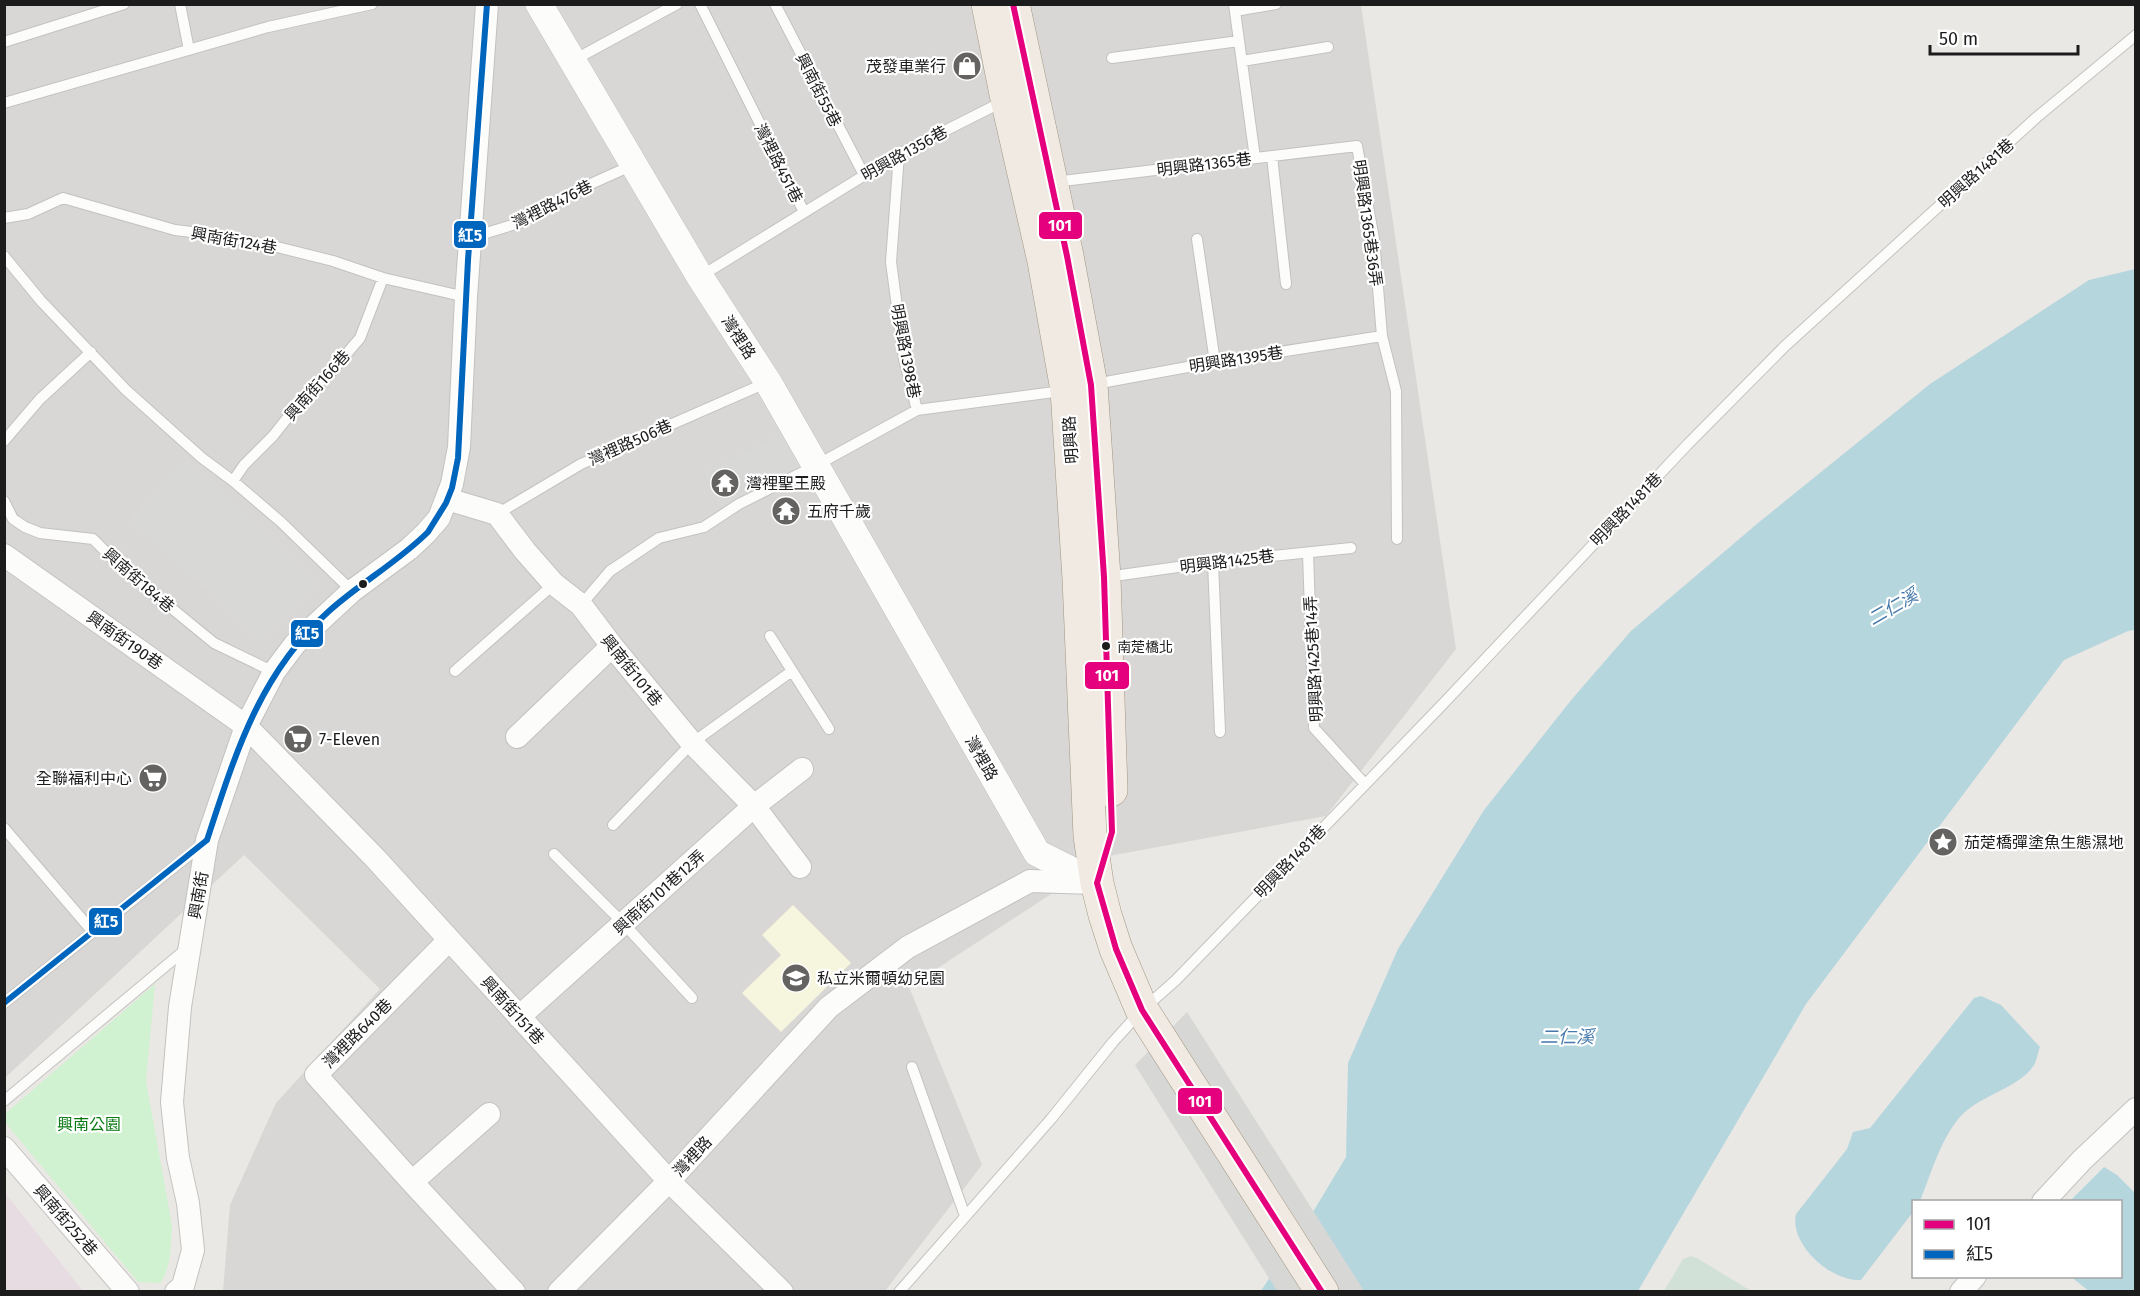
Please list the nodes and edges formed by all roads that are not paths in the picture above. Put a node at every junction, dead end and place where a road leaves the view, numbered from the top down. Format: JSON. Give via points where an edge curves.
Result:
{"nodes":[{"id":1,"x":124,"y":4,"type":"edge"},
{"id":2,"x":180,"y":4,"type":"edge"},
{"id":3,"x":372,"y":4,"type":"edge"},
{"id":4,"x":487,"y":4,"type":"edge"},
{"id":5,"x":539,"y":4,"type":"edge"},
{"id":6,"x":677,"y":4,"type":"edge"},
{"id":7,"x":700,"y":4,"type":"edge"},
{"id":8,"x":775,"y":4,"type":"edge"},
{"id":9,"x":988,"y":4,"type":"edge"},
{"id":10,"x":1013,"y":4,"type":"edge"},
{"id":11,"x":1276,"y":4,"type":"edge"},
{"id":12,"x":1235,"y":8,"type":"edge"},
{"id":13,"x":2136,"y":34,"type":"edge"},
{"id":14,"x":1239,"y":41,"type":"junction"},
{"id":15,"x":4,"y":42,"type":"edge"},
{"id":16,"x":1328,"y":47,"type":"dead end"},
{"id":17,"x":189,"y":50,"type":"junction"},
{"id":18,"x":1112,"y":58,"type":"dead end"},
{"id":19,"x":1242,"y":61,"type":"junction"},
{"id":20,"x":572,"y":62,"type":"junction"},
{"id":21,"x":1007,"y":99,"type":"junction"},
{"id":22,"x":4,"y":104,"type":"edge"},
{"id":23,"x":1357,"y":146,"type":"joint"},
{"id":24,"x":899,"y":154,"type":"junction"},
{"id":25,"x":1272,"y":156,"type":"junction"},
{"id":26,"x":1255,"y":158,"type":"junction"},
{"id":27,"x":633,"y":164,"type":"junction"},
{"id":28,"x":864,"y":175,"type":"junction"},
{"id":29,"x":1051,"y":183,"type":"junction"},
{"id":30,"x":804,"y":212,"type":"junction"},
{"id":31,"x":4,"y":218,"type":"edge"},
{"id":32,"x":470,"y":239,"type":"junction"},
{"id":33,"x":1197,"y":239,"type":"dead end"},
{"id":34,"x":4,"y":256,"type":"edge"},
{"id":35,"x":700,"y":277,"type":"junction"},
{"id":36,"x":383,"y":278,"type":"junction"},
{"id":37,"x":1286,"y":284,"type":"dead end"},
{"id":38,"x":466,"y":297,"type":"junction"},
{"id":39,"x":1382,"y":336,"type":"junction"},
{"id":40,"x":91,"y":352,"type":"junction"},
{"id":41,"x":1215,"y":362,"type":"junction"},
{"id":42,"x":768,"y":382,"type":"junction"},
{"id":43,"x":1079,"y":388,"type":"junction"},
{"id":44,"x":917,"y":410,"type":"junction"},
{"id":45,"x":4,"y":441,"type":"edge"},
{"id":46,"x":815,"y":466,"type":"junction"},
{"id":47,"x":233,"y":481,"type":"junction"},
{"id":48,"x":447,"y":499,"type":"junction"},
{"id":49,"x":4,"y":501,"type":"edge"},
{"id":50,"x":497,"y":514,"type":"junction"},
{"id":51,"x":1397,"y":539,"type":"dead end"},
{"id":52,"x":1351,"y":548,"type":"dead end"},
{"id":53,"x":1308,"y":553,"type":"junction"},
{"id":54,"x":4,"y":555,"type":"edge"},
{"id":55,"x":1213,"y":562,"type":"junction"},
{"id":56,"x":1104,"y":577,"type":"junction"},
{"id":57,"x":554,"y":584,"type":"junction"},
{"id":58,"x":352,"y":591,"type":"junction"},
{"id":59,"x":582,"y":605,"type":"junction"},
{"id":60,"x":770,"y":636,"type":"dead end"},
{"id":61,"x":612,"y":646,"type":"junction"},
{"id":62,"x":455,"y":670,"type":"dead end"},
{"id":63,"x":792,"y":671,"type":"junction"},
{"id":64,"x":274,"y":672,"type":"junction"},
{"id":65,"x":246,"y":726,"type":"junction"},
{"id":66,"x":829,"y":729,"type":"dead end"},
{"id":67,"x":1220,"y":732,"type":"dead end"},
{"id":68,"x":517,"y":737,"type":"dead end"},
{"id":69,"x":693,"y":743,"type":"junction"},
{"id":70,"x":802,"y":769,"type":"dead end"},
{"id":71,"x":1364,"y":783,"type":"junction"},
{"id":72,"x":754,"y":806,"type":"junction"},
{"id":73,"x":613,"y":825,"type":"dead end"},
{"id":74,"x":5,"y":831,"type":"edge"},
{"id":75,"x":207,"y":840,"type":"junction"},
{"id":76,"x":554,"y":854,"type":"dead end"},
{"id":77,"x":800,"y":867,"type":"dead end"},
{"id":78,"x":1097,"y":883,"type":"junction"},
{"id":79,"x":624,"y":924,"type":"junction"},
{"id":80,"x":93,"y":932,"type":"junction"},
{"id":81,"x":449,"y":940,"type":"junction"},
{"id":82,"x":189,"y":947,"type":"junction"},
{"id":83,"x":692,"y":998,"type":"dead end"},
{"id":84,"x":4,"y":1003,"type":"edge"},
{"id":85,"x":1142,"y":1010,"type":"junction"},
{"id":86,"x":519,"y":1017,"type":"junction"},
{"id":87,"x":912,"y":1067,"type":"dead end"},
{"id":88,"x":4,"y":1101,"type":"edge"},
{"id":89,"x":2136,"y":1109,"type":"edge"},
{"id":90,"x":489,"y":1114,"type":"dead end"},
{"id":91,"x":4,"y":1148,"type":"edge"},
{"id":92,"x":669,"y":1181,"type":"junction"},
{"id":93,"x":412,"y":1182,"type":"junction"},
{"id":94,"x":2045,"y":1200,"type":"edge"},
{"id":95,"x":965,"y":1216,"type":"junction"},
{"id":96,"x":1973,"y":1278,"type":"edge"},
{"id":97,"x":128,"y":1292,"type":"edge"},
{"id":98,"x":176,"y":1292,"type":"edge"},
{"id":99,"x":514,"y":1292,"type":"edge"},
{"id":100,"x":560,"y":1292,"type":"edge"},
{"id":101,"x":782,"y":1292,"type":"edge"},
{"id":102,"x":899,"y":1292,"type":"edge"},
{"id":103,"x":1322,"y":1292,"type":"edge"},
{"id":104,"x":1961,"y":1292,"type":"edge"}],
"edges":[{"from":1,"to":15,"type":"lane"},
{"from":2,"to":17,"type":"lane"},
{"from":3,"to":17,"type":"lane","via":[[268,27]]},
{"from":4,"to":32,"type":"street","name":"興南街"},
{"from":5,"to":20,"type":"street","name":"灣裡路"},
{"from":6,"to":20,"type":"lane"},
{"from":7,"to":30,"type":"lane","name":"灣裡路451巷"},
{"from":8,"to":28,"type":"lane","name":"興南街55巷"},
{"from":9,"to":21,"type":"main road","name":"明興路"},
{"from":10,"to":29,"type":"main road","name":"明興路"},
{"from":11,"to":12,"type":"lane"},
{"from":12,"to":14,"type":"lane"},
{"from":13,"to":71,"type":"lane","name":"明興路1481巷","via":[[2037,117],[1784,347]]},
{"from":14,"to":18,"type":"lane"},
{"from":14,"to":19,"type":"lane"},
{"from":16,"to":19,"type":"lane"},
{"from":17,"to":22,"type":"lane"},
{"from":19,"to":26,"type":"lane"},
{"from":20,"to":27,"type":"street","name":"灣裡路"},
{"from":21,"to":24,"type":"lane","name":"明興路1356巷"},
{"from":21,"to":43,"type":"main road","name":"明興路","via":[[1044,261]]},
{"from":23,"to":25,"type":"lane","name":"明興路1365巷"},
{"from":23,"to":39,"type":"lane","name":"明興路1365巷36弄","via":[[1374,239]]},
{"from":24,"to":28,"type":"lane","name":"明興路1356巷"},
{"from":24,"to":44,"type":"lane","name":"明興路1398巷","via":[[891,262],[904,359]]},
{"from":25,"to":26,"type":"lane","name":"明興路1365巷"},
{"from":25,"to":37,"type":"lane"},
{"from":26,"to":29,"type":"lane","name":"明興路1365巷"},
{"from":27,"to":32,"type":"lane","name":"灣裡路476巷","via":[[522,222]]},
{"from":27,"to":35,"type":"street","name":"灣裡路"},
{"from":28,"to":30,"type":"lane","name":"明興路1356巷"},
{"from":29,"to":43,"type":"main road","name":"明興路","via":[[1067,256]]},
{"from":30,"to":35,"type":"lane","name":"灣裡路451巷"},
{"from":31,"to":36,"type":"lane","name":"興南街124巷","via":[[28,214],[63,198],[175,230],[224,236],[333,261]]},
{"from":32,"to":38,"type":"street","name":"興南街"},
{"from":33,"to":41,"type":"lane"},
{"from":34,"to":40,"type":"lane"},
{"from":35,"to":42,"type":"street","name":"灣裡路"},
{"from":36,"to":38,"type":"lane","name":"興南街124巷"},
{"from":36,"to":47,"type":"lane","name":"興南街166巷","via":[[360,338],[307,393]]},
{"from":38,"to":48,"type":"street","name":"興南街","via":[[459,447]]},
{"from":39,"to":41,"type":"lane","name":"明興路1395巷"},
{"from":39,"to":51,"type":"lane","via":[[1396,391]]},
{"from":40,"to":45,"type":"lane","via":[[40,399]]},
{"from":40,"to":47,"type":"lane","via":[[126,390]]},
{"from":41,"to":43,"type":"lane","name":"明興路1395巷"},
{"from":42,"to":46,"type":"street","name":"灣裡路"},
{"from":42,"to":50,"type":"lane","name":"灣裡路506巷","via":[[581,464]]},
{"from":43,"to":44,"type":"lane","name":"明興路1398巷"},
{"from":43,"to":56,"type":"main road","name":"明興路"},
{"from":43,"to":78,"type":"main road","name":"明興路","via":[[1079,579],[1090,836]]},
{"from":44,"to":46,"type":"lane"},
{"from":46,"to":59,"type":"lane","via":[[739,504],[704,527],[659,538],[610,571]]},
{"from":46,"to":78,"type":"street","name":"灣裡路","via":[[1037,853]]},
{"from":47,"to":58,"type":"lane"},
{"from":48,"to":50,"type":"street"},
{"from":48,"to":58,"type":"street","name":"興南街","via":[[439,518],[426,533]]},
{"from":49,"to":64,"type":"lane","name":"興南街184巷","via":[[13,519],[40,533],[93,539],[214,643]]},
{"from":50,"to":57,"type":"street","name":"興南街101巷"},
{"from":52,"to":53,"type":"lane","name":"明興路1425巷"},
{"from":53,"to":55,"type":"lane","name":"明興路1425巷"},
{"from":53,"to":71,"type":"lane","name":"明興路1425巷14弄","via":[[1314,728]]},
{"from":54,"to":65,"type":"street","name":"興南街190巷"},
{"from":55,"to":56,"type":"lane","name":"明興路1425巷"},
{"from":55,"to":67,"type":"lane"},
{"from":56,"to":78,"type":"main road","name":"明興路","via":[[1112,832]]},
{"from":57,"to":59,"type":"street","name":"興南街101巷"},
{"from":57,"to":62,"type":"lane"},
{"from":58,"to":64,"type":"street","name":"興南街","via":[[295,644]]},
{"from":59,"to":61,"type":"street","name":"興南街101巷"},
{"from":60,"to":63,"type":"lane"},
{"from":61,"to":68,"type":"street"},
{"from":61,"to":69,"type":"street","name":"興南街101巷"},
{"from":63,"to":66,"type":"lane"},
{"from":63,"to":69,"type":"lane"},
{"from":64,"to":65,"type":"street","name":"興南街"},
{"from":65,"to":75,"type":"street","name":"興南街"},
{"from":65,"to":81,"type":"street","name":"興南街151巷"},
{"from":69,"to":72,"type":"street","name":"興南街101巷"},
{"from":69,"to":73,"type":"lane"},
{"from":70,"to":72,"type":"street","name":"興南街101巷12弄"},
{"from":71,"to":85,"type":"lane","name":"明興路1481巷","via":[[1176,980]]},
{"from":72,"to":77,"type":"street","name":"興南街101巷"},
{"from":72,"to":79,"type":"street","name":"興南街101巷12弄"},
{"from":74,"to":80,"type":"lane"},
{"from":75,"to":80,"type":"lane"},
{"from":75,"to":82,"type":"street","name":"興南街"},
{"from":76,"to":79,"type":"lane"},
{"from":78,"to":85,"type":"main road","name":"明興路","via":[[1116,949]]},
{"from":78,"to":92,"type":"street","name":"灣裡路","via":[[1030,881],[908,947],[829,1007]]},
{"from":79,"to":83,"type":"lane"},
{"from":79,"to":86,"type":"street","name":"興南街101巷12弄"},
{"from":80,"to":84,"type":"lane"},
{"from":81,"to":86,"type":"street","name":"興南街151巷"},
{"from":81,"to":93,"type":"street","name":"灣裡路640巷","via":[[316,1075]]},
{"from":82,"to":88,"type":"lane"},
{"from":82,"to":98,"type":"street","name":"興南街","via":[[172,1102],[193,1250],[183,1286]]},
{"from":85,"to":95,"type":"lane"},
{"from":85,"to":103,"type":"main road","name":"明興路"},
{"from":86,"to":92,"type":"street","name":"興南街151巷"},
{"from":87,"to":95,"type":"lane"},
{"from":89,"to":94,"type":"street"},
{"from":90,"to":93,"type":"street"},
{"from":91,"to":97,"type":"street","name":"興南街252巷"},
{"from":92,"to":100,"type":"street","name":"灣裡路"},
{"from":92,"to":101,"type":"street","name":"興南街151巷"},
{"from":93,"to":99,"type":"street","name":"灣裡路640巷"},
{"from":95,"to":102,"type":"lane"},
{"from":96,"to":104,"type":"street"}]}
